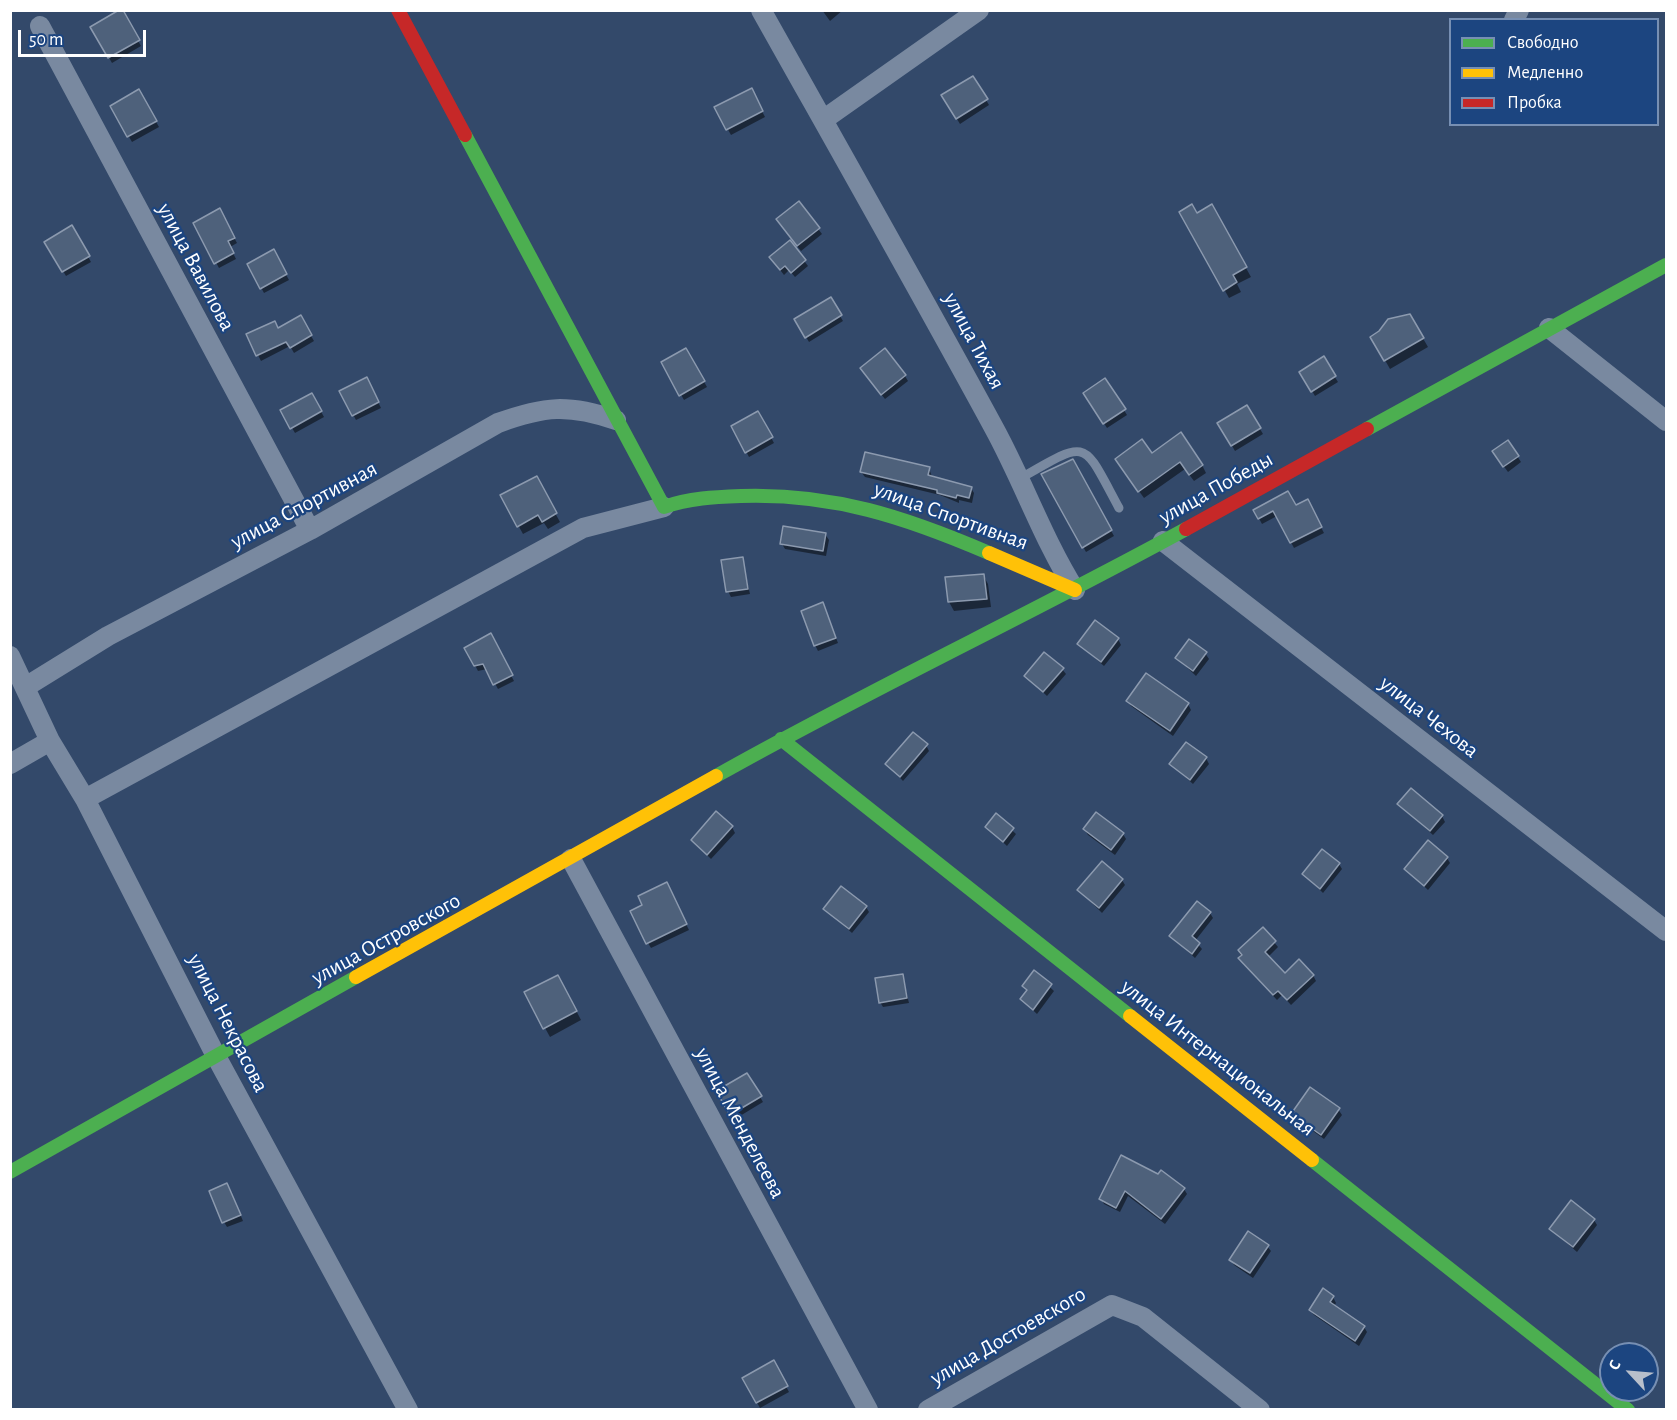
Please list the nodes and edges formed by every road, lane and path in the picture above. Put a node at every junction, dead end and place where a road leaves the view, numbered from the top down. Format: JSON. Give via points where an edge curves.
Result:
{"nodes":[{"id":1,"x":399,"y":10,"type":"edge"},
{"id":2,"x":761,"y":10,"type":"edge"},
{"id":3,"x":979,"y":10,"type":"edge"},
{"id":4,"x":40,"y":26,"type":"dead end"},
{"id":5,"x":823,"y":120,"type":"junction"},
{"id":6,"x":1666,"y":265,"type":"edge"},
{"id":7,"x":1549,"y":328,"type":"junction"},
{"id":8,"x":616,"y":420,"type":"junction"},
{"id":9,"x":1666,"y":421,"type":"edge"},
{"id":10,"x":1021,"y":477,"type":"junction"},
{"id":11,"x":664,"y":507,"type":"junction"},
{"id":12,"x":1119,"y":508,"type":"dead end"},
{"id":13,"x":310,"y":530,"type":"junction"},
{"id":14,"x":1163,"y":540,"type":"junction"},
{"id":15,"x":1075,"y":590,"type":"junction"},
{"id":16,"x":10,"y":656,"type":"edge"},
{"id":17,"x":27,"y":686,"type":"junction"},
{"id":18,"x":781,"y":739,"type":"junction"},
{"id":19,"x":50,"y":741,"type":"junction"},
{"id":20,"x":10,"y":764,"type":"edge"},
{"id":21,"x":85,"y":799,"type":"junction"},
{"id":22,"x":571,"y":859,"type":"junction"},
{"id":23,"x":1666,"y":931,"type":"edge"},
{"id":24,"x":217,"y":1058,"type":"junction"},
{"id":25,"x":10,"y":1172,"type":"edge"},
{"id":26,"x":408,"y":1410,"type":"edge"},
{"id":27,"x":868,"y":1410,"type":"edge"},
{"id":28,"x":928,"y":1410,"type":"edge"},
{"id":29,"x":1260,"y":1410,"type":"edge"},
{"id":30,"x":1628,"y":1410,"type":"edge"}],
"edges":[{"from":1,"to":8,"type":"street"},
{"from":2,"to":5,"type":"street","name":"улица Тихая"},
{"from":3,"to":5,"type":"street"},
{"from":4,"to":13,"type":"street","name":"улица Вавилова"},
{"from":5,"to":10,"type":"street","name":"улица Тихая"},
{"from":6,"to":7,"type":"street","name":"улица Победы"},
{"from":7,"to":9,"type":"street"},
{"from":7,"to":14,"type":"street","name":"улица Победы"},
{"from":8,"to":11,"type":"street"},
{"from":8,"to":13,"type":"street","name":"улица Спортивная","via":[[583,409],[514,417]]},
{"from":10,"to":12,"type":"lane","via":[[1069,450],[1079,450],[1092,459]]},
{"from":10,"to":15,"type":"street","name":"улица Тихая"},
{"from":11,"to":15,"type":"street","name":"улица Спортивная","via":[[679,501],[765,495],[818,499],[879,511]]},
{"from":11,"to":21,"type":"street","name":"улица Спортивная","via":[[583,528]]},
{"from":13,"to":17,"type":"street","name":"улица Спортивная","via":[[108,636]]},
{"from":14,"to":15,"type":"street","name":"улица Победы"},
{"from":14,"to":23,"type":"street","name":"улица Чехова"},
{"from":15,"to":18,"type":"street","name":"улица Победы"},
{"from":16,"to":17,"type":"street","name":"улица Некрасова"},
{"from":17,"to":19,"type":"street","name":"улица Некрасова"},
{"from":18,"to":22,"type":"street","name":"улица Островского"},
{"from":18,"to":30,"type":"street","name":"улица Интернациональная"},
{"from":19,"to":20,"type":"street"},
{"from":19,"to":21,"type":"street","name":"улица Некрасова"},
{"from":21,"to":24,"type":"street","name":"улица Некрасова"},
{"from":22,"to":24,"type":"street","name":"улица Островского"},
{"from":22,"to":27,"type":"street","name":"улица Менделеева"},
{"from":24,"to":25,"type":"street","name":"улица Островского"},
{"from":24,"to":26,"type":"street","name":"улица Некрасова"},
{"from":28,"to":29,"type":"street","name":"улица Достоевского","via":[[1112,1305],[1143,1317]]}]}
